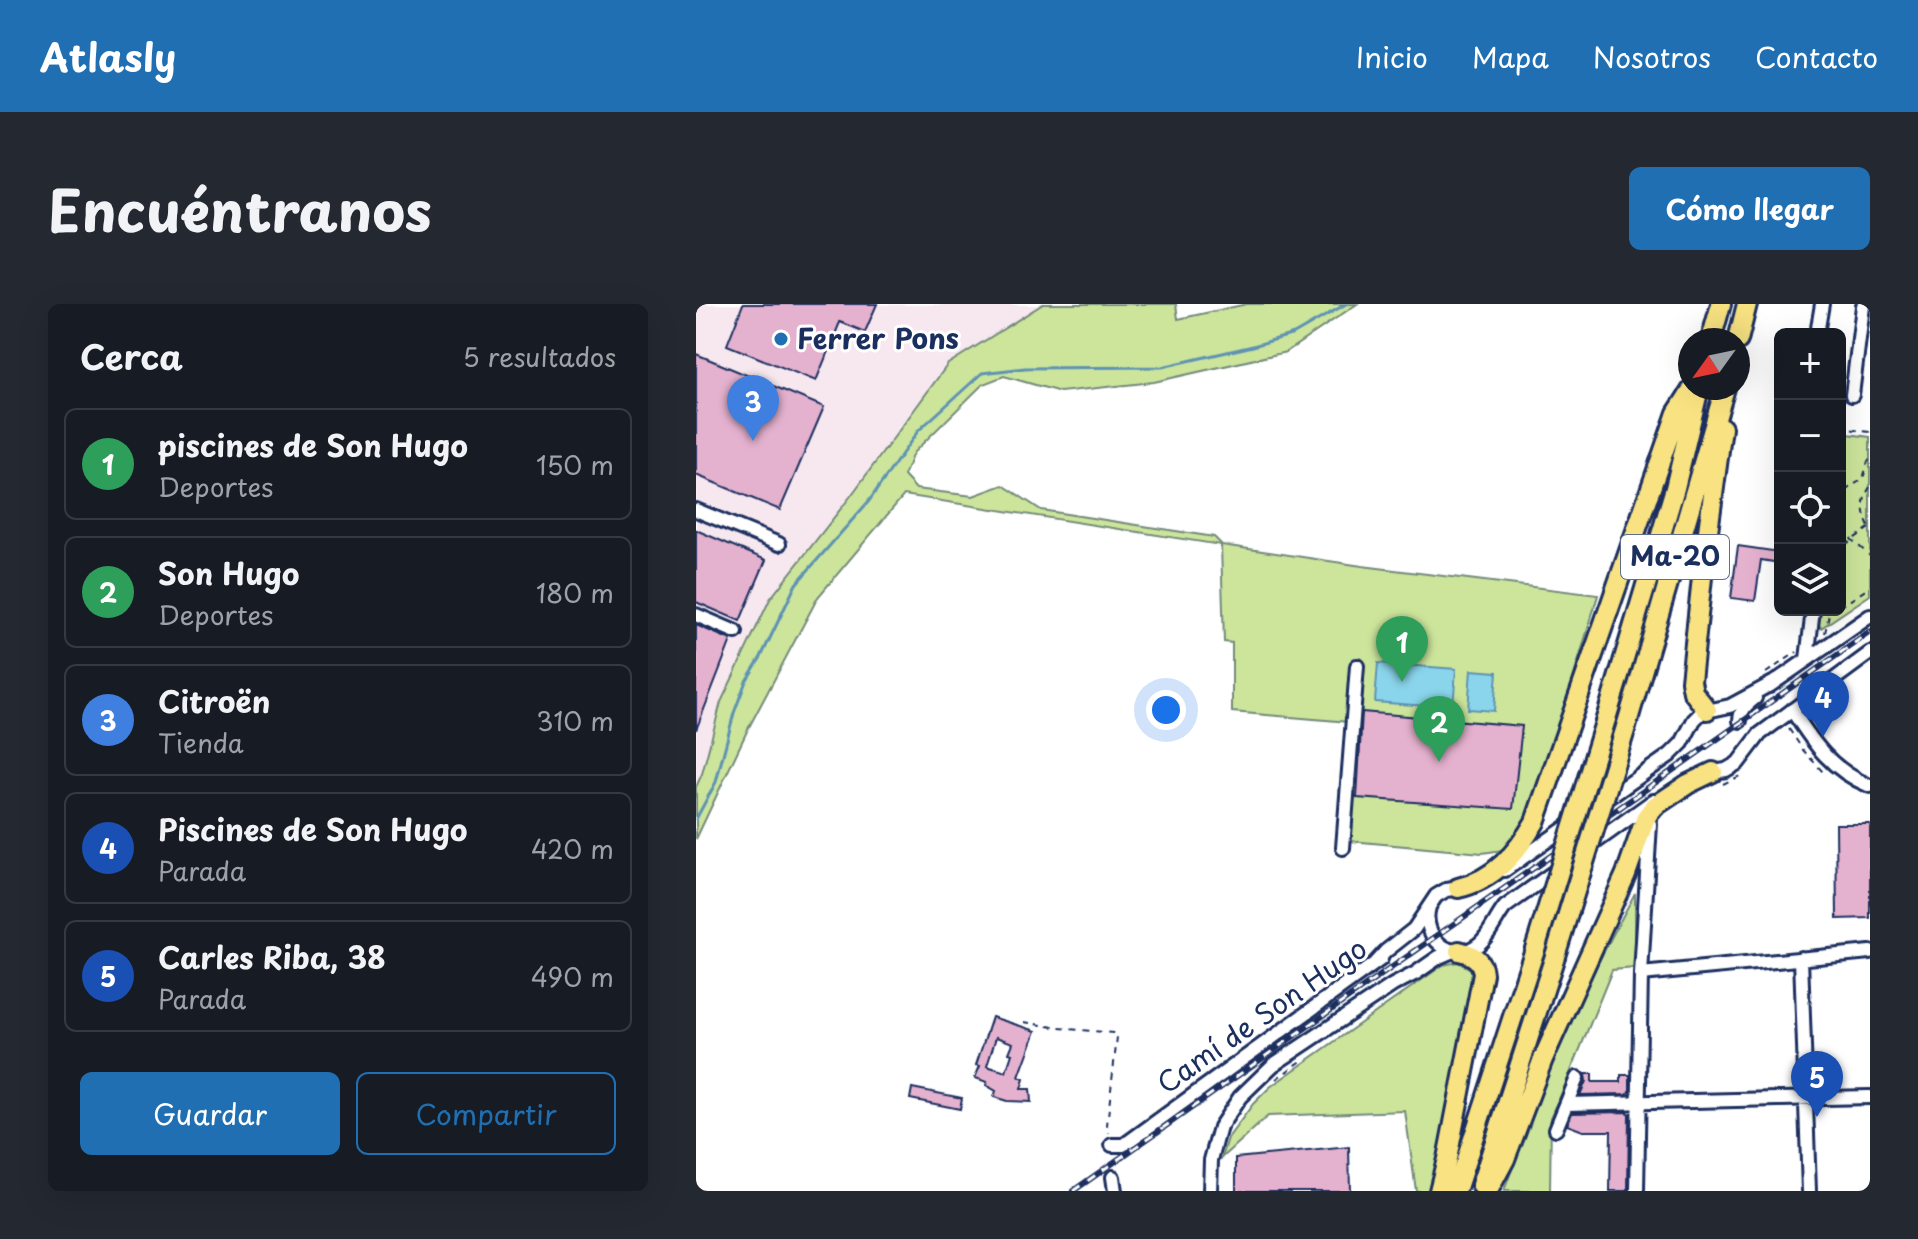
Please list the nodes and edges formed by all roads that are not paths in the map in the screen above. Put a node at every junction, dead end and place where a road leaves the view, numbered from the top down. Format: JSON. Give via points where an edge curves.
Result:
{"nodes":[{"id":1,"x":1721,"y":304,"type":"edge"},
{"id":2,"x":1747,"y":304,"type":"edge"},
{"id":3,"x":1822,"y":304,"type":"edge"},
{"id":4,"x":1863,"y":306,"type":"edge"},
{"id":5,"x":1714,"y":328,"type":"edge"},
{"id":6,"x":1741,"y":328,"type":"edge"},
{"id":7,"x":1818,"y":328,"type":"edge"},
{"id":8,"x":1852,"y":395,"type":"dead end"},
{"id":9,"x":1685,"y":400,"type":"edge"},
{"id":10,"x":1696,"y":400,"type":"edge"},
{"id":11,"x":1722,"y":400,"type":"edge"},
{"id":12,"x":1724,"y":400,"type":"edge"},
{"id":13,"x":696,"y":510,"type":"edge"},
{"id":14,"x":779,"y":544,"type":"dead end"},
{"id":15,"x":696,"y":615,"type":"edge"},
{"id":16,"x":1812,"y":616,"type":"edge"},
{"id":17,"x":1870,"y":616,"type":"edge"},
{"id":18,"x":736,"y":632,"type":"dead end"},
{"id":19,"x":1866,"y":657,"type":"edge"},
{"id":20,"x":1807,"y":659,"type":"junction"},
{"id":21,"x":1357,"y":666,"type":"dead end"},
{"id":22,"x":1773,"y":683,"type":"junction"},
{"id":23,"x":1712,"y":709,"type":"junction"},
{"id":24,"x":1792,"y":710,"type":"junction"},
{"id":25,"x":1741,"y":723,"type":"junction"},
{"id":26,"x":1743,"y":756,"type":"junction"},
{"id":27,"x":1715,"y":777,"type":"junction"},
{"id":28,"x":1870,"y":786,"type":"edge"},
{"id":29,"x":1650,"y":824,"type":"dead end"},
{"id":30,"x":1343,"y":848,"type":"dead end"},
{"id":31,"x":1458,"y":888,"type":"junction"},
{"id":32,"x":1429,"y":907,"type":"junction"},
{"id":33,"x":1433,"y":939,"type":"junction"},
{"id":34,"x":1457,"y":951,"type":"junction"},
{"id":35,"x":1870,"y":952,"type":"edge"},
{"id":36,"x":1801,"y":958,"type":"junction"},
{"id":37,"x":1375,"y":963,"type":"junction"},
{"id":38,"x":1641,"y":974,"type":"junction"},
{"id":39,"x":1393,"y":985,"type":"junction"},
{"id":40,"x":1577,"y":1078,"type":"dead end"},
{"id":41,"x":1870,"y":1097,"type":"edge"},
{"id":42,"x":1806,"y":1098,"type":"junction"},
{"id":43,"x":1639,"y":1102,"type":"junction"},
{"id":44,"x":1567,"y":1104,"type":"junction"},
{"id":45,"x":1556,"y":1129,"type":"dead end"},
{"id":46,"x":1118,"y":1145,"type":"road end"},
{"id":47,"x":1210,"y":1191,"type":"edge"},
{"id":48,"x":1439,"y":1191,"type":"edge"},
{"id":49,"x":1456,"y":1191,"type":"edge"},
{"id":50,"x":1479,"y":1191,"type":"edge"},
{"id":51,"x":1488,"y":1191,"type":"edge"},
{"id":52,"x":1637,"y":1191,"type":"edge"},
{"id":53,"x":1809,"y":1191,"type":"edge"}],
"edges":[{"from":1,"to":5,"type":"highway"},
{"from":2,"to":6,"type":"highway"},
{"from":3,"to":7,"type":"street"},
{"from":4,"to":8,"type":"street"},
{"from":9,"to":31,"type":"highway","via":[[1535,822],[1509,859],[1480,881]]},
{"from":10,"to":49,"type":"highway","number":"Ma-20","bridge":true,"via":[[1606,719]]},
{"from":11,"to":50,"type":"highway","number":"Ma-20","bridge":true,"via":[[1626,727]]},
{"from":12,"to":23,"type":"highway","via":[[1691,681],[1693,692]]},
{"from":13,"to":14,"type":"street"},
{"from":15,"to":18,"type":"street"},
{"from":16,"to":20,"type":"street"},
{"from":17,"to":20,"type":"street"},
{"from":19,"to":24,"type":"street"},
{"from":20,"to":22,"type":"street"},
{"from":21,"to":30,"type":"street"},
{"from":22,"to":23,"type":"street","via":[[1739,702]]},
{"from":22,"to":25,"type":"street","via":[[1744,707]]},
{"from":23,"to":25,"type":"street","via":[[1731,712]]},
{"from":23,"to":31,"type":"street","via":[[1694,720],[1670,755],[1490,881]]},
{"from":24,"to":25,"type":"street","via":[[1761,726]]},
{"from":24,"to":26,"type":"street","via":[[1760,734]]},
{"from":24,"to":28,"type":"street","via":[[1828,760]]},
{"from":25,"to":26,"type":"street","via":[[1747,744]]},
{"from":26,"to":27,"type":"street"},
{"from":27,"to":34,"type":"street","via":[[1692,776],[1645,806],[1505,907],[1478,945]]},
{"from":27,"to":51,"type":"highway","via":[[1688,784],[1646,817]]},
{"from":29,"to":38,"type":"street"},
{"from":31,"to":32,"type":"street","via":[[1441,892]]},
{"from":32,"to":33,"type":"street","via":[[1426,919]]},
{"from":32,"to":37,"type":"street","via":[[1414,929]]},
{"from":33,"to":34,"type":"street"},
{"from":33,"to":37,"type":"street","name":"Camí de Son Hugo","via":[[1416,938]]},
{"from":33,"to":39,"type":"street","via":[[1429,957]]},
{"from":34,"to":39,"type":"street"},
{"from":34,"to":48,"type":"highway","via":[[1475,957],[1483,974]]},
{"from":35,"to":36,"type":"street"},
{"from":36,"to":38,"type":"street"},
{"from":36,"to":42,"type":"street"},
{"from":37,"to":46,"type":"street","name":"Camí de Son Hugo"},
{"from":38,"to":43,"type":"street"},
{"from":39,"to":47,"type":"street","via":[[1273,1065],[1240,1097],[1220,1127]]},
{"from":40,"to":44,"type":"street"},
{"from":41,"to":42,"type":"street"},
{"from":42,"to":43,"type":"street"},
{"from":42,"to":53,"type":"street"},
{"from":43,"to":44,"type":"street"},
{"from":43,"to":52,"type":"street"},
{"from":44,"to":45,"type":"street"}]}
